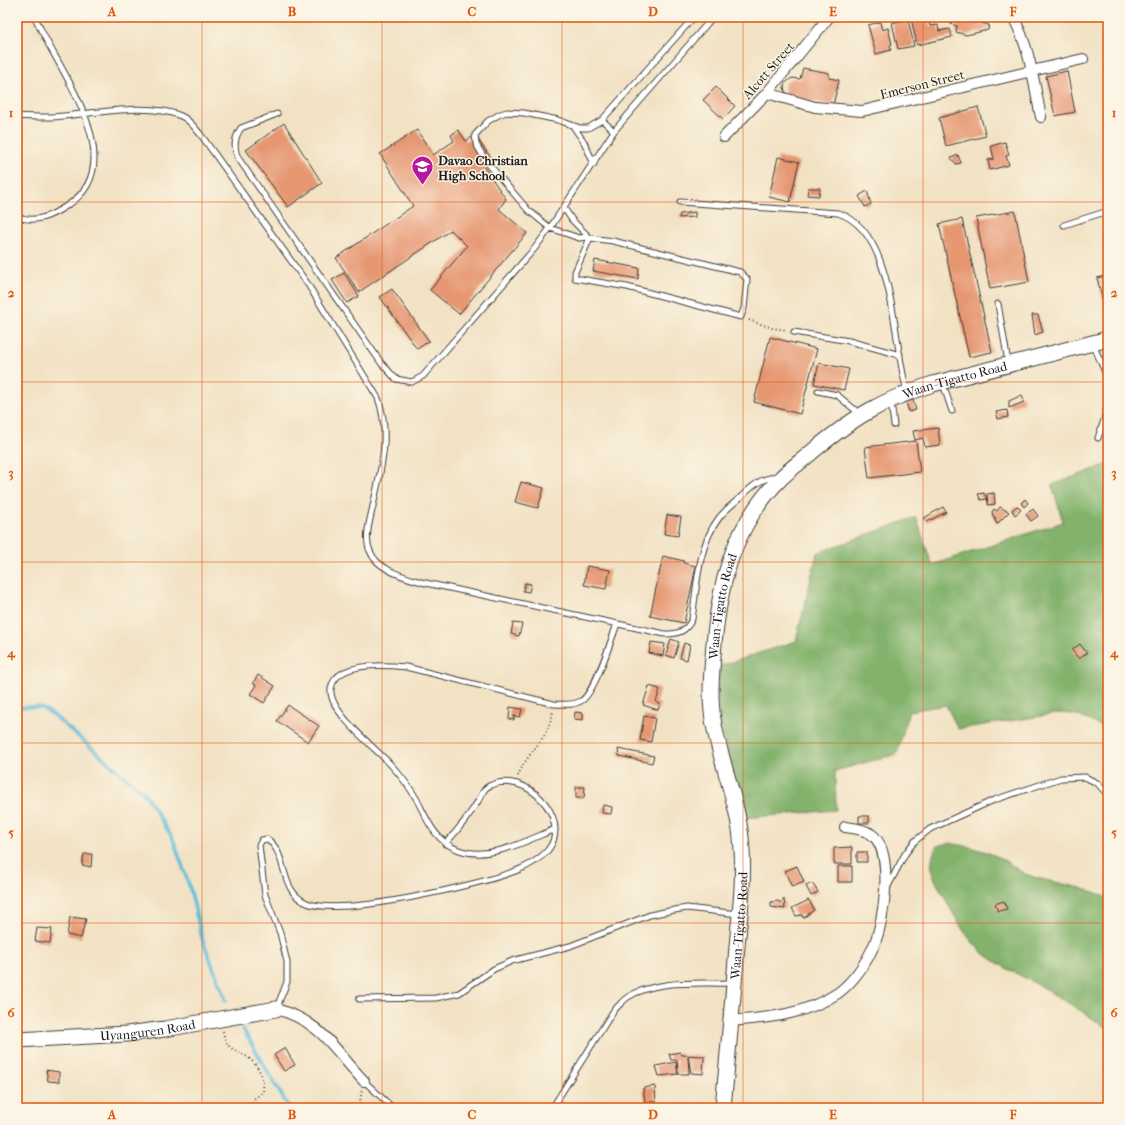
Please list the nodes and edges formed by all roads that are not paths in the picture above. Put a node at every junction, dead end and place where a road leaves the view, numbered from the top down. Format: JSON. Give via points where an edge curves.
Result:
{"nodes":[{"id":1,"x":35,"y":17,"type":"edge"},
{"id":2,"x":694,"y":17,"type":"edge"},
{"id":3,"x":713,"y":17,"type":"edge"},
{"id":4,"x":829,"y":17,"type":"edge"},
{"id":5,"x":1013,"y":17,"type":"edge"},
{"id":6,"x":1083,"y":58,"type":"dead end"},
{"id":7,"x":1031,"y":70,"type":"junction"},
{"id":8,"x":768,"y":93,"type":"junction"},
{"id":9,"x":85,"y":113,"type":"junction"},
{"id":10,"x":277,"y":114,"type":"dead end"},
{"id":11,"x":17,"y":116,"type":"edge"},
{"id":12,"x":1041,"y":117,"type":"dead end"},
{"id":13,"x":602,"y":120,"type":"junction"},
{"id":14,"x":572,"y":126,"type":"junction"},
{"id":15,"x":614,"y":131,"type":"junction"},
{"id":16,"x":724,"y":137,"type":"dead end"},
{"id":17,"x":594,"y":164,"type":"junction"},
{"id":18,"x":680,"y":202,"type":"dead end"},
{"id":19,"x":564,"y":208,"type":"junction"},
{"id":20,"x":1108,"y":211,"type":"edge"},
{"id":21,"x":17,"y":217,"type":"edge"},
{"id":22,"x":1064,"y":225,"type":"dead end"},
{"id":23,"x":550,"y":228,"type":"junction"},
{"id":24,"x":588,"y":237,"type":"junction"},
{"id":25,"x":998,"y":304,"type":"dead end"},
{"id":26,"x":794,"y":332,"type":"road end"},
{"id":27,"x":1108,"y":339,"type":"edge"},
{"id":28,"x":1093,"y":343,"type":"junction"},
{"id":29,"x":900,"y":355,"type":"junction"},
{"id":30,"x":1009,"y":365,"type":"junction"},
{"id":31,"x":1108,"y":379,"type":"edge"},
{"id":32,"x":942,"y":382,"type":"junction"},
{"id":33,"x":818,"y":391,"type":"dead end"},
{"id":34,"x":907,"y":392,"type":"junction"},
{"id":35,"x":890,"y":400,"type":"junction"},
{"id":36,"x":1108,"y":401,"type":"edge"},
{"id":37,"x":952,"y":411,"type":"dead end"},
{"id":38,"x":860,"y":415,"type":"junction"},
{"id":39,"x":894,"y":425,"type":"dead end"},
{"id":40,"x":1098,"y":438,"type":"dead end"},
{"id":41,"x":782,"y":477,"type":"junction"},
{"id":42,"x":617,"y":624,"type":"junction"},
{"id":43,"x":1108,"y":795,"type":"edge"},
{"id":44,"x":845,"y":827,"type":"dead end"},
{"id":45,"x":555,"y":829,"type":"junction"},
{"id":46,"x":445,"y":844,"type":"junction"},
{"id":47,"x":886,"y":892,"type":"junction"},
{"id":48,"x":740,"y":914,"type":"junction"},
{"id":49,"x":734,"y":983,"type":"junction"},
{"id":50,"x":359,"y":999,"type":"dead end"},
{"id":51,"x":276,"y":1009,"type":"junction"},
{"id":52,"x":730,"y":1021,"type":"junction"},
{"id":53,"x":17,"y":1040,"type":"edge"},
{"id":54,"x":364,"y":1081,"type":"joint"},
{"id":55,"x":392,"y":1108,"type":"edge"},
{"id":56,"x":552,"y":1108,"type":"edge"},
{"id":57,"x":723,"y":1108,"type":"edge"}],
"edges":[{"from":1,"to":9,"type":"lane","via":[[43,37]]},
{"from":2,"to":13,"type":"lane"},
{"from":3,"to":15,"type":"lane"},
{"from":4,"to":8,"type":"street","name":"Alcott Street"},
{"from":5,"to":7,"type":"street","via":[[1021,30]]},
{"from":6,"to":7,"type":"street","name":"Emerson Street"},
{"from":7,"to":8,"type":"street","name":"Emerson Street","via":[[862,111],[815,107]]},
{"from":7,"to":12,"type":"street"},
{"from":8,"to":16,"type":"street","name":"Alcott Street"},
{"from":9,"to":11,"type":"lane","via":[[51,117]]},
{"from":9,"to":21,"type":"lane","via":[[94,154],[92,173],[85,187],[72,202],[52,215],[35,220]]},
{"from":9,"to":42,"type":"lane","via":[[139,109],[181,116],[190,122],[241,188],[307,283],[378,398],[383,412],[384,454],[368,542],[370,552],[380,563],[402,576],[422,582]]},
{"from":10,"to":23,"type":"lane","via":[[241,128],[235,140],[234,150],[382,364],[396,379],[412,382],[423,376]]},
{"from":13,"to":14,"type":"lane","via":[[588,128]]},
{"from":13,"to":15,"type":"lane"},
{"from":14,"to":17,"type":"lane","via":[[584,142]]},
{"from":14,"to":23,"type":"lane","via":[[558,120],[508,112],[488,121],[475,135],[476,144],[486,161],[528,210]]},
{"from":15,"to":17,"type":"lane"},
{"from":17,"to":19,"type":"lane"},
{"from":18,"to":29,"type":"lane","via":[[838,213],[856,221],[875,249],[887,278]]},
{"from":19,"to":23,"type":"lane"},
{"from":19,"to":24,"type":"lane"},
{"from":20,"to":22,"type":"lane"},
{"from":23,"to":24,"type":"lane","via":[[579,238]]},
{"from":24,"to":24,"type":"lane","via":[[575,278],[626,287],[741,317],[748,279],[740,272]]},
{"from":25,"to":30,"type":"lane"},
{"from":26,"to":29,"type":"lane","via":[[849,341]]},
{"from":27,"to":28,"type":"street","name":"Waan-Tigatto Road"},
{"from":28,"to":30,"type":"street","name":"Waan-Tigatto Road"},
{"from":28,"to":31,"type":"lane"},
{"from":29,"to":34,"type":"lane"},
{"from":30,"to":32,"type":"street","name":"Waan-Tigatto Road"},
{"from":32,"to":34,"type":"street","name":"Waan-Tigatto Road"},
{"from":32,"to":37,"type":"lane"},
{"from":33,"to":38,"type":"lane","via":[[837,395]]},
{"from":34,"to":35,"type":"street","name":"Waan-Tigatto Road"},
{"from":35,"to":38,"type":"street","name":"Waan-Tigatto Road"},
{"from":35,"to":39,"type":"lane"},
{"from":36,"to":40,"type":"lane"},
{"from":38,"to":41,"type":"street","name":"Waan-Tigatto Road"},
{"from":41,"to":42,"type":"lane","via":[[762,480],[752,486],[713,527],[701,564],[692,619],[683,632],[665,634]]},
{"from":41,"to":48,"type":"street","name":"Waan-Tigatto Road","via":[[760,502],[740,535],[723,579],[717,613],[711,705],[740,824]]},
{"from":42,"to":46,"type":"lane","via":[[587,696],[575,704],[554,704],[406,667],[378,665],[353,669],[334,681],[331,689],[332,700],[339,714],[408,785],[435,833]]},
{"from":43,"to":47,"type":"lane","via":[[1097,783],[1085,777],[1061,778],[994,800],[930,829],[915,840]]},
{"from":44,"to":47,"type":"street","via":[[872,834],[878,841],[883,855]]},
{"from":45,"to":46,"type":"lane","via":[[491,852],[470,853]]},
{"from":45,"to":46,"type":"lane","via":[[544,800],[529,788],[515,782],[498,782],[486,787],[471,813]]},
{"from":45,"to":51,"type":"lane","via":[[548,850],[519,870],[425,894],[349,907],[325,907],[307,903],[296,896],[287,883],[277,850],[267,839],[262,840],[259,845],[265,895],[280,933],[287,962],[287,982]]},
{"from":47,"to":52,"type":"street","via":[[875,943],[867,959],[839,992],[817,1005],[797,1012],[771,1018]]},
{"from":48,"to":49,"type":"street","name":"Waan-Tigatto Road"},
{"from":48,"to":50,"type":"lane","via":[[687,908],[650,915],[570,946],[512,961],[494,969],[458,992],[436,998]]},
{"from":49,"to":52,"type":"street","name":"Waan-Tigatto Road"},
{"from":49,"to":56,"type":"lane","via":[[665,985],[628,998],[614,1010]]},
{"from":51,"to":53,"type":"street","name":"Uyanguren Road","via":[[127,1034]]},
{"from":51,"to":54,"type":"street","via":[[302,1018],[318,1030]]},
{"from":52,"to":57,"type":"street","name":"Waan-Tigatto Road"},
{"from":54,"to":55,"type":"lane"}]}
